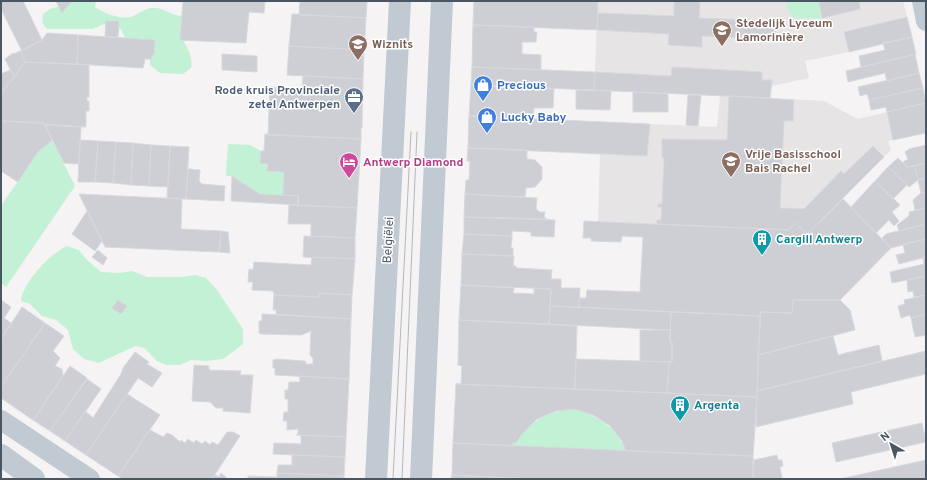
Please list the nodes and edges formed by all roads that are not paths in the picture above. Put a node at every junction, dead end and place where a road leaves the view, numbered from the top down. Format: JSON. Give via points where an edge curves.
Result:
{"nodes":[{"id":1,"x":400,"y":1,"type":"edge"},
{"id":2,"x":442,"y":1,"type":"edge"},
{"id":3,"x":922,"y":1,"type":"edge"},
{"id":4,"x":926,"y":21,"type":"edge"},
{"id":5,"x":1,"y":420,"type":"edge"},
{"id":6,"x":4,"y":460,"type":"edge"},
{"id":7,"x":34,"y":479,"type":"edge"},
{"id":8,"x":90,"y":479,"type":"edge"},
{"id":9,"x":376,"y":479,"type":"edge"},
{"id":10,"x":421,"y":479,"type":"edge"}],
"edges":[{"from":1,"to":9,"type":"street","name":"Belgiëlei"},
{"from":2,"to":10,"type":"street"},
{"from":3,"to":4,"type":"street"},
{"from":5,"to":8,"type":"street"},
{"from":6,"to":7,"type":"street"}]}
